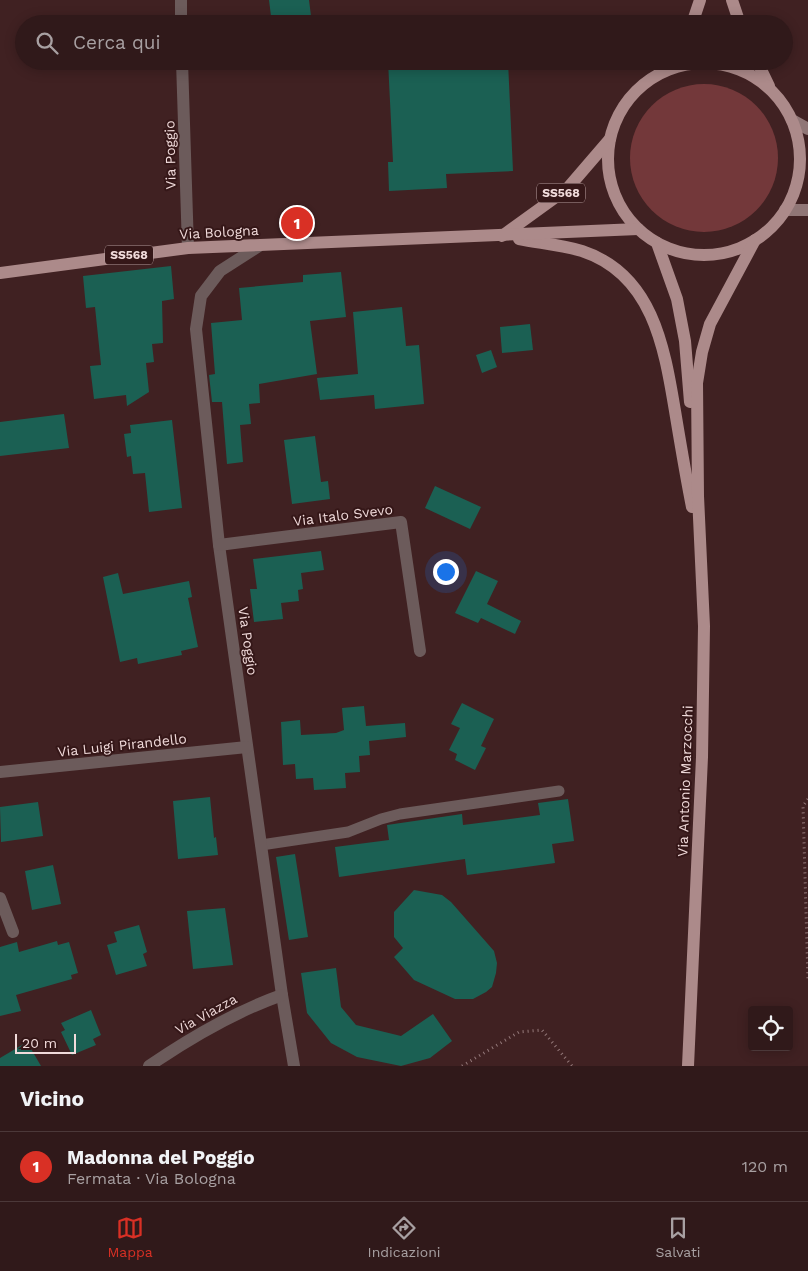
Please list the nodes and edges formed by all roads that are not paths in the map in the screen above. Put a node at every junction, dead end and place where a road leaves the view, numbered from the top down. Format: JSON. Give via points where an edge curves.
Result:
{"nodes":[{"id":1,"x":180,"y":0,"type":"edge"},
{"id":2,"x":700,"y":0,"type":"edge"},
{"id":3,"x":732,"y":0,"type":"edge"},
{"id":4,"x":181,"y":15,"type":"edge"},
{"id":5,"x":695,"y":15,"type":"edge"},
{"id":6,"x":737,"y":15,"type":"edge"},
{"id":7,"x":182,"y":70,"type":"edge"},
{"id":8,"x":663,"y":70,"type":"edge"},
{"id":9,"x":669,"y":70,"type":"edge"},
{"id":10,"x":741,"y":70,"type":"edge"},
{"id":11,"x":761,"y":70,"type":"edge"},
{"id":12,"x":661,"y":73,"type":"junction"},
{"id":13,"x":770,"y":89,"type":"junction"},
{"id":14,"x":792,"y":120,"type":"junction"},
{"id":15,"x":808,"y":129,"type":"edge"},
{"id":16,"x":610,"y":139,"type":"junction"},
{"id":17,"x":785,"y":210,"type":"junction"},
{"id":18,"x":808,"y":210,"type":"edge"},
{"id":19,"x":638,"y":229,"type":"junction"},
{"id":20,"x":502,"y":236,"type":"junction"},
{"id":21,"x":755,"y":240,"type":"junction"},
{"id":22,"x":657,"y":243,"type":"junction"},
{"id":23,"x":259,"y":246,"type":"junction"},
{"id":24,"x":188,"y":248,"type":"junction"},
{"id":25,"x":0,"y":273,"type":"edge"},
{"id":26,"x":698,"y":496,"type":"junction"},
{"id":27,"x":219,"y":546,"type":"junction"},
{"id":28,"x":700,"y":552,"type":"junction"},
{"id":29,"x":420,"y":651,"type":"dead end"},
{"id":30,"x":247,"y":748,"type":"junction"},
{"id":31,"x":0,"y":772,"type":"edge"},
{"id":32,"x":559,"y":791,"type":"dead end"},
{"id":33,"x":261,"y":845,"type":"junction"},
{"id":34,"x":0,"y":898,"type":"edge"},
{"id":35,"x":13,"y":932,"type":"dead end"},
{"id":36,"x":282,"y":995,"type":"junction"},
{"id":37,"x":149,"y":1066,"type":"edge"},
{"id":38,"x":294,"y":1066,"type":"edge"},
{"id":39,"x":688,"y":1066,"type":"edge"}],
"edges":[{"from":1,"to":4,"type":"street"},
{"from":2,"to":5,"type":"main road"},
{"from":3,"to":6,"type":"main road"},
{"from":7,"to":24,"type":"street","name":"Via Poggio"},
{"from":8,"to":12,"type":"main road","number":"SS568"},
{"from":9,"to":12,"type":"main road","number":"SS568"},
{"from":10,"to":13,"type":"main road","number":"SS568"},
{"from":11,"to":13,"type":"main road","number":"SS568"},
{"from":12,"to":16,"type":"main road","number":"SS568","via":[[643,84],[628,100]]},
{"from":13,"to":14,"type":"main road","number":"SS568"},
{"from":14,"to":15,"type":"main road"},
{"from":14,"to":17,"type":"main road","number":"SS568","via":[[800,150],[798,181]]},
{"from":16,"to":19,"type":"main road","number":"SS568","via":[[608,163],[612,187],[622,210]]},
{"from":16,"to":20,"type":"main road","number":"SS568","via":[[568,189]]},
{"from":17,"to":18,"type":"main road"},
{"from":17,"to":21,"type":"main road","number":"SS568","via":[[772,227]]},
{"from":19,"to":20,"type":"main road","name":"Via Bologna","number":"SS568"},
{"from":19,"to":22,"type":"main road","number":"SS568"},
{"from":20,"to":23,"type":"main road","name":"Via Bologna","number":"SS568"},
{"from":20,"to":28,"type":"main road","via":[[583,252],[611,266],[636,288],[654,322],[666,356]]},
{"from":21,"to":22,"type":"main road","number":"SS568","via":[[732,251],[706,255],[681,252]]},
{"from":21,"to":26,"type":"main road","name":"Via Antonio Marzocchi","via":[[710,324],[702,352],[697,383]]},
{"from":22,"to":26,"type":"main road","name":"Via Antonio Marzocchi","via":[[677,299],[685,341]]},
{"from":23,"to":24,"type":"main road","name":"Via Bologna","number":"SS568"},
{"from":23,"to":27,"type":"street","name":"Via Poggio","via":[[220,271],[201,296],[196,329]]},
{"from":24,"to":25,"type":"main road","name":"Via Bologna","number":"SS568"},
{"from":26,"to":28,"type":"main road","name":"Via Antonio Marzocchi"},
{"from":27,"to":29,"type":"street","name":"Via Italo Svevo","via":[[401,522]]},
{"from":27,"to":30,"type":"street","name":"Via Poggio"},
{"from":28,"to":39,"type":"main road","name":"Via Antonio Marzocchi","via":[[704,626],[702,757]]},
{"from":30,"to":31,"type":"street","name":"Via Luigi Pirandello"},
{"from":30,"to":33,"type":"street","name":"Via Poggio"},
{"from":32,"to":33,"type":"lane","via":[[400,814],[348,832]]},
{"from":33,"to":36,"type":"street","name":"Via Poggio"},
{"from":34,"to":35,"type":"street"},
{"from":36,"to":37,"type":"street","name":"Via Viazza","via":[[222,1022]]},
{"from":36,"to":38,"type":"street","name":"Via Poggio"}]}
